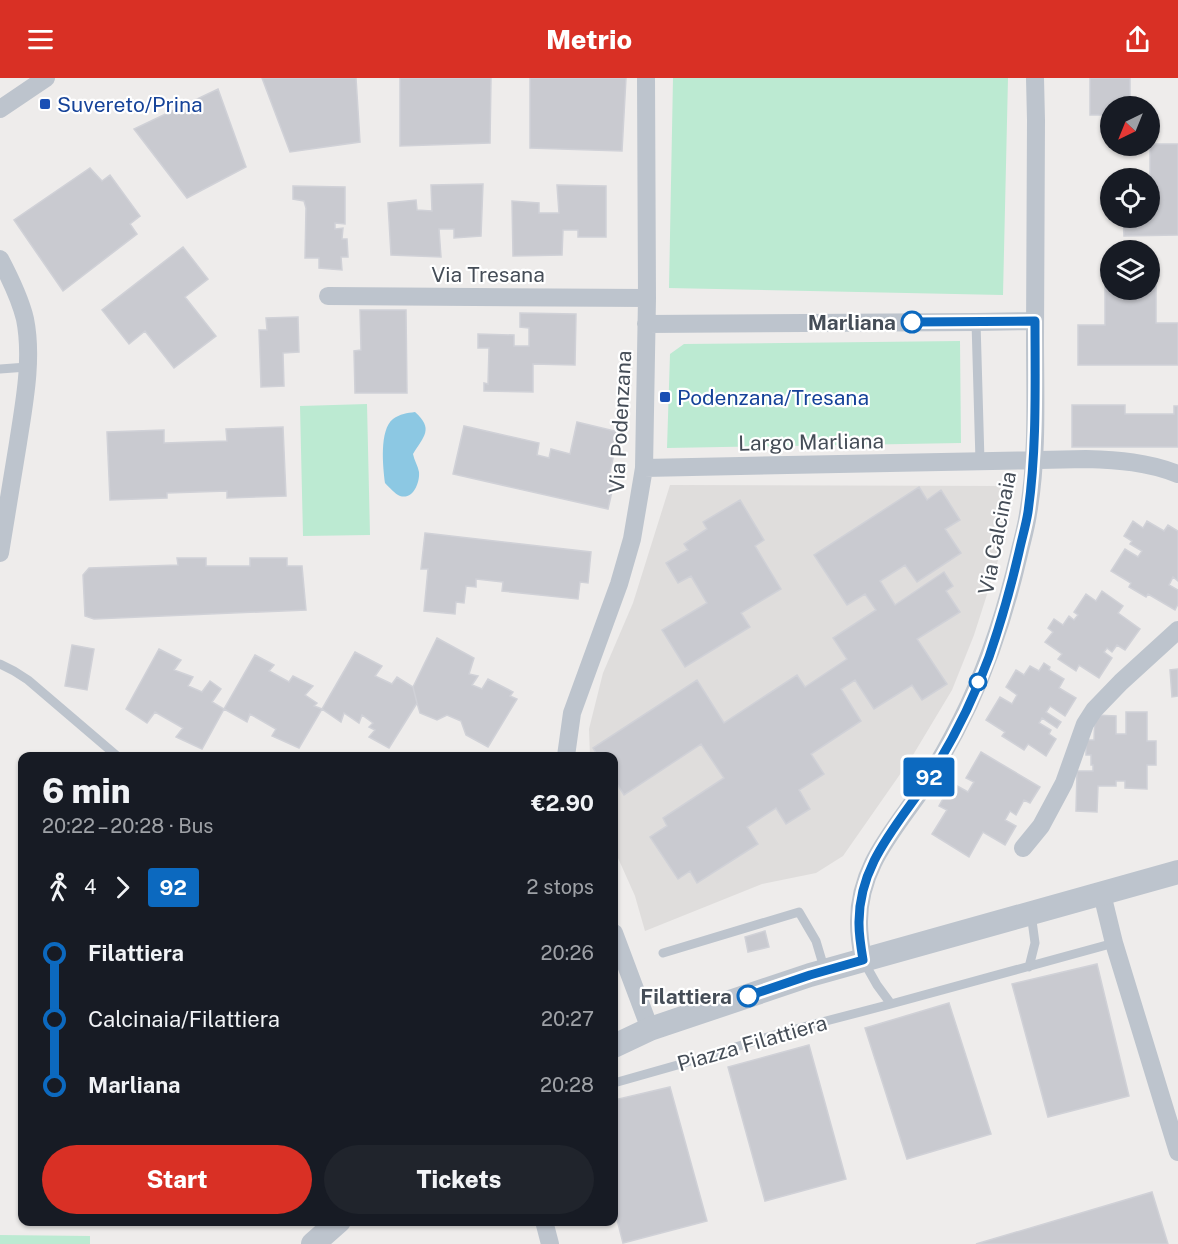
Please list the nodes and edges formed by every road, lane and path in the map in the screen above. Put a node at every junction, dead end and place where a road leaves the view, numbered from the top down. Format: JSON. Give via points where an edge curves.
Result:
{"nodes":[{"id":1,"x":46,"y":78,"type":"edge"},
{"id":2,"x":646,"y":78,"type":"edge"},
{"id":3,"x":1035,"y":78,"type":"edge"},
{"id":4,"x":0,"y":109,"type":"edge"},
{"id":5,"x":0,"y":259,"type":"edge"},
{"id":6,"x":328,"y":296,"type":"dead end"},
{"id":7,"x":647,"y":298,"type":"junction"},
{"id":8,"x":1035,"y":321,"type":"junction"},
{"id":9,"x":976,"y":322,"type":"junction"},
{"id":10,"x":646,"y":324,"type":"junction"},
{"id":11,"x":27,"y":367,"type":"junction"},
{"id":12,"x":0,"y":369,"type":"edge"},
{"id":13,"x":1034,"y":459,"type":"junction"},
{"id":14,"x":980,"y":461,"type":"junction"},
{"id":15,"x":644,"y":468,"type":"junction"},
{"id":16,"x":1178,"y":474,"type":"edge"},
{"id":17,"x":0,"y":553,"type":"edge"},
{"id":18,"x":1178,"y":630,"type":"edge"},
{"id":19,"x":0,"y":664,"type":"edge"},
{"id":20,"x":112,"y":752,"type":"edge"},
{"id":21,"x":567,"y":752,"type":"edge"},
{"id":22,"x":1023,"y":848,"type":"dead end"},
{"id":23,"x":1178,"y":872,"type":"edge"},
{"id":24,"x":1102,"y":894,"type":"junction"},
{"id":25,"x":1031,"y":914,"type":"junction"},
{"id":26,"x":1114,"y":943,"type":"junction"},
{"id":27,"x":618,"y":944,"type":"edge"},
{"id":28,"x":663,"y":953,"type":"dead end"},
{"id":29,"x":863,"y":960,"type":"junction"},
{"id":30,"x":1029,"y":967,"type":"junction"},
{"id":31,"x":825,"y":971,"type":"junction"},
{"id":32,"x":891,"y":1004,"type":"junction"},
{"id":33,"x":650,"y":1029,"type":"junction"},
{"id":34,"x":618,"y":1044,"type":"edge"},
{"id":35,"x":618,"y":1082,"type":"edge"},
{"id":36,"x":1178,"y":1152,"type":"edge"},
{"id":37,"x":333,"y":1226,"type":"edge"},
{"id":38,"x":545,"y":1226,"type":"edge"},
{"id":39,"x":313,"y":1244,"type":"edge"},
{"id":40,"x":550,"y":1244,"type":"edge"}],
"edges":[{"from":1,"to":4,"type":"street"},
{"from":2,"to":7,"type":"street","name":"Via Podenzana"},
{"from":3,"to":8,"type":"street","name":"Via Calcinaia"},
{"from":5,"to":11,"type":"street","via":[[25,318]]},
{"from":6,"to":7,"type":"street","name":"Via Tresana"},
{"from":7,"to":10,"type":"street","name":"Via Podenzana"},
{"from":8,"to":9,"type":"street"},
{"from":8,"to":13,"type":"street","name":"Via Calcinaia"},
{"from":9,"to":10,"type":"street"},
{"from":9,"to":14,"type":"lane"},
{"from":10,"to":15,"type":"street","name":"Via Podenzana"},
{"from":11,"to":12,"type":"lane"},
{"from":11,"to":17,"type":"street"},
{"from":13,"to":14,"type":"street","name":"Largo Marliana"},
{"from":13,"to":16,"type":"street","name":"Largo Marliana","via":[[1126,460]]},
{"from":13,"to":29,"type":"street","name":"Via Calcinaia","via":[[1028,514],[1016,565],[981,676],[942,756],[879,848],[864,885],[858,925]]},
{"from":14,"to":15,"type":"street","name":"Largo Marliana"},
{"from":15,"to":21,"type":"street","name":"Via Podenzana","via":[[629,549],[572,713]]},
{"from":18,"to":22,"type":"street","via":[[1094,710],[1085,724],[1064,783],[1041,826]]},
{"from":19,"to":20,"type":"lane","via":[[28,680]]},
{"from":23,"to":24,"type":"street","name":"Piazza Filattiera"},
{"from":24,"to":25,"type":"street","name":"Piazza Filattiera"},
{"from":24,"to":26,"type":"street"},
{"from":25,"to":29,"type":"street","name":"Piazza Filattiera"},
{"from":25,"to":30,"type":"lane","via":[[1035,943]]},
{"from":26,"to":30,"type":"lane","name":"Piazza Filattiera"},
{"from":26,"to":36,"type":"street"},
{"from":27,"to":33,"type":"street"},
{"from":28,"to":31,"type":"lane","via":[[798,912],[816,941]]},
{"from":29,"to":31,"type":"street","name":"Piazza Filattiera"},
{"from":29,"to":32,"type":"lane"},
{"from":30,"to":32,"type":"lane","name":"Piazza Filattiera"},
{"from":31,"to":33,"type":"street","name":"Piazza Filattiera"},
{"from":32,"to":35,"type":"lane","name":"Piazza Filattiera"},
{"from":33,"to":34,"type":"street","name":"Piazza Filattiera"},
{"from":37,"to":39,"type":"street"},
{"from":38,"to":40,"type":"street"}]}
